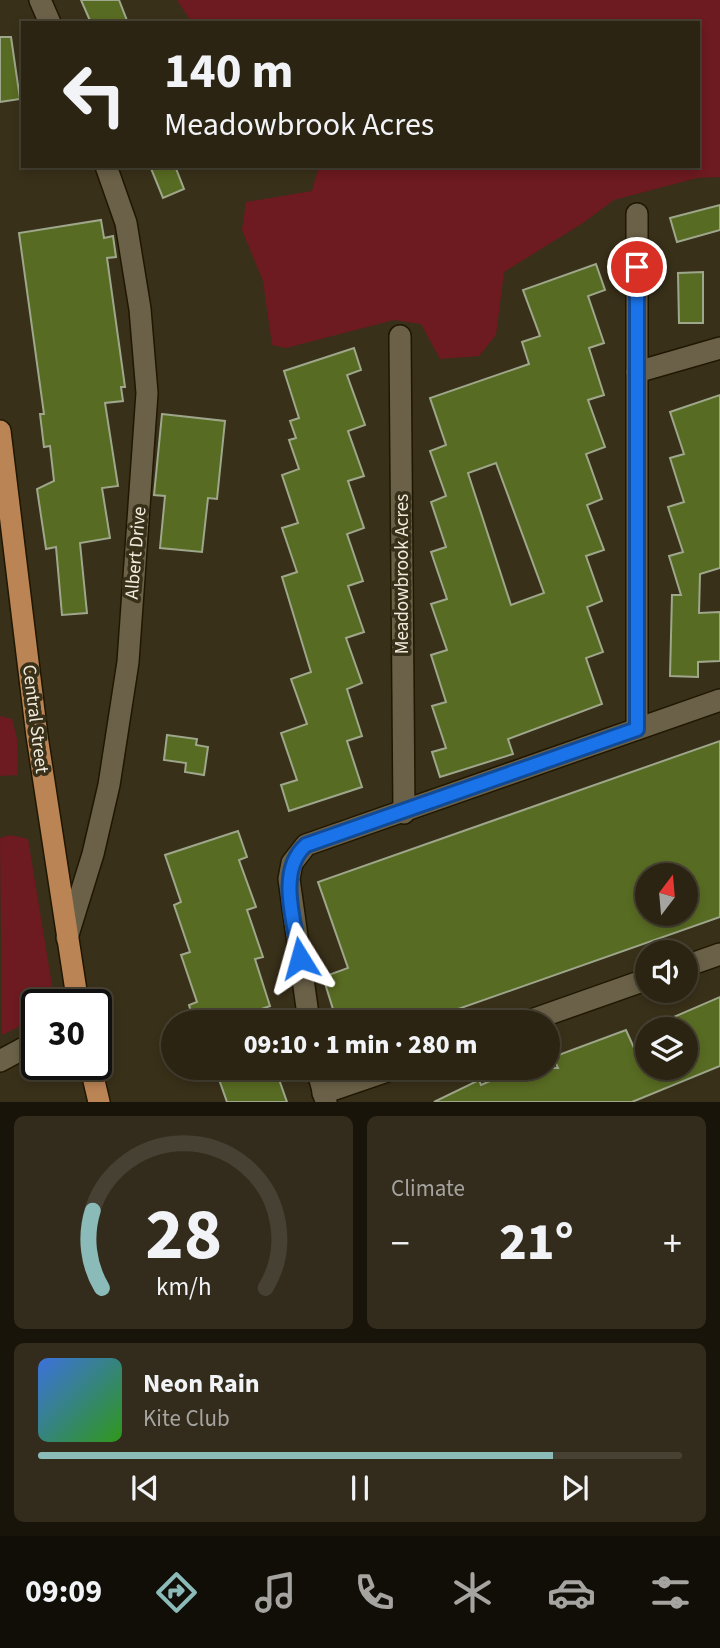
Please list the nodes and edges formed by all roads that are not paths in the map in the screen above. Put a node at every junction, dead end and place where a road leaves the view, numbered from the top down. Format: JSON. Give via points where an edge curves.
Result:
{"nodes":[{"id":1,"x":40,"y":0,"type":"edge"},
{"id":2,"x":49,"y":21,"type":"edge"},
{"id":3,"x":107,"y":168,"type":"edge"},
{"id":4,"x":637,"y":214,"type":"dead end"},
{"id":5,"x":400,"y":336,"type":"dead end"},
{"id":6,"x":720,"y":348,"type":"edge"},
{"id":7,"x":638,"y":372,"type":"junction"},
{"id":8,"x":0,"y":432,"type":"edge"},
{"id":9,"x":720,"y":700,"type":"edge"},
{"id":10,"x":637,"y":729,"type":"junction"},
{"id":11,"x":404,"y":813,"type":"junction"},
{"id":12,"x":66,"y":938,"type":"junction"},
{"id":13,"x":720,"y":954,"type":"edge"},
{"id":14,"x":698,"y":962,"type":"edge"},
{"id":15,"x":635,"y":984,"type":"edge"},
{"id":16,"x":75,"y":989,"type":"edge"},
{"id":17,"x":307,"y":1010,"type":"edge"},
{"id":18,"x":560,"y":1010,"type":"edge"},
{"id":19,"x":21,"y":1050,"type":"edge"},
{"id":20,"x":0,"y":1061,"type":"edge"},
{"id":21,"x":94,"y":1080,"type":"edge"},
{"id":22,"x":320,"y":1080,"type":"edge"},
{"id":23,"x":367,"y":1080,"type":"edge"},
{"id":24,"x":325,"y":1097,"type":"edge"},
{"id":25,"x":99,"y":1102,"type":"edge"}],
"edges":[{"from":1,"to":2,"type":"street"},
{"from":3,"to":12,"type":"street","name":"Albert Drive","via":[[126,223],[140,309],[147,407],[128,663],[109,785]]},
{"from":4,"to":7,"type":"street"},
{"from":5,"to":11,"type":"street","name":"Meadowbrook Acres"},
{"from":6,"to":7,"type":"street"},
{"from":7,"to":10,"type":"street"},
{"from":8,"to":12,"type":"main road","name":"Central Street"},
{"from":9,"to":10,"type":"street"},
{"from":10,"to":11,"type":"street"},
{"from":11,"to":17,"type":"street","via":[[315,841],[300,850],[292,863],[289,879]]},
{"from":12,"to":16,"type":"main road","name":"Central Street"},
{"from":13,"to":14,"type":"street"},
{"from":15,"to":18,"type":"street"},
{"from":19,"to":20,"type":"street"},
{"from":21,"to":25,"type":"main road"},
{"from":22,"to":24,"type":"street"},
{"from":23,"to":24,"type":"street"}]}
